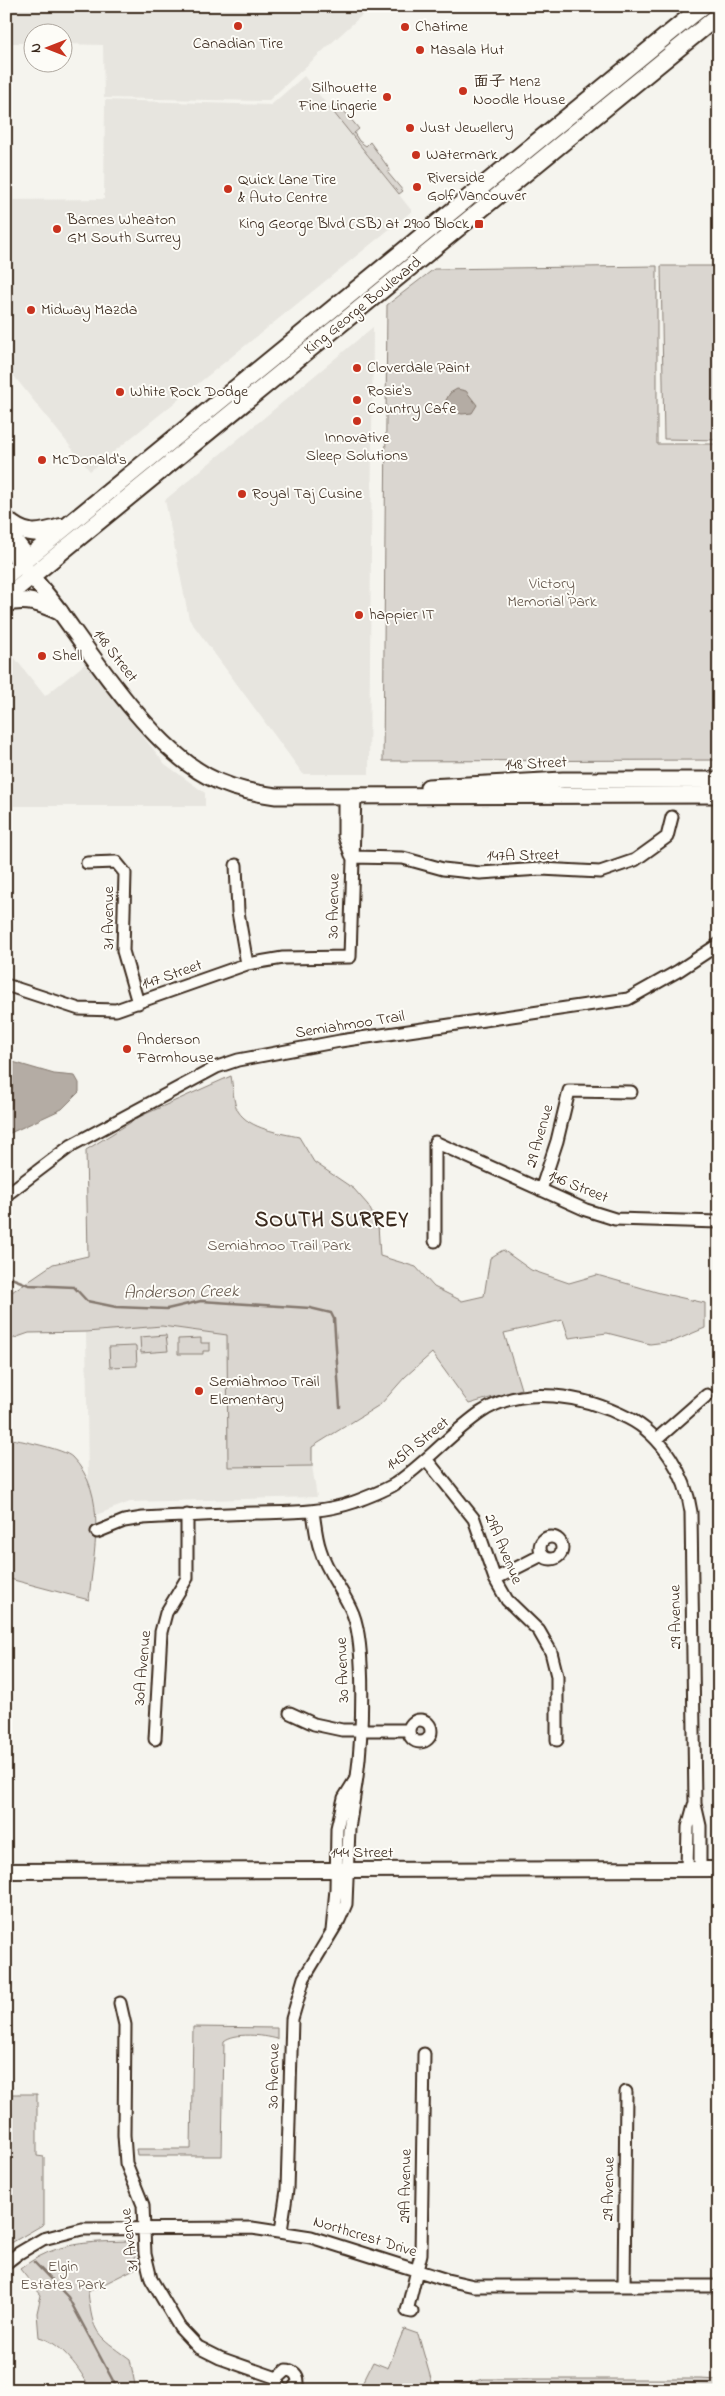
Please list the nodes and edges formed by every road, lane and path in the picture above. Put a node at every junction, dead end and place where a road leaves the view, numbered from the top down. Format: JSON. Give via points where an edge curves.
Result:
{"nodes":[{"id":1,"x":703,"y":6,"type":"edge"},
{"id":2,"x":719,"y":15,"type":"edge"},
{"id":3,"x":503,"y":170,"type":"junction"},
{"id":4,"x":430,"y":252,"type":"junction"},
{"id":5,"x":305,"y":343,"type":"junction"},
{"id":6,"x":6,"y":520,"type":"edge"},
{"id":7,"x":68,"y":525,"type":"junction"},
{"id":8,"x":6,"y":529,"type":"edge"},
{"id":9,"x":6,"y":545,"type":"edge"},
{"id":10,"x":29,"y":567,"type":"junction"},
{"id":11,"x":6,"y":576,"type":"edge"},
{"id":12,"x":6,"y":597,"type":"edge"},
{"id":13,"x":6,"y":603,"type":"edge"},
{"id":14,"x":60,"y":612,"type":"junction"},
{"id":15,"x":175,"y":753,"type":"junction"},
{"id":16,"x":719,"y":780,"type":"edge"},
{"id":17,"x":350,"y":795,"type":"junction"},
{"id":18,"x":719,"y":795,"type":"edge"},
{"id":19,"x":672,"y":817,"type":"dead end"},
{"id":20,"x":352,"y":857,"type":"junction"},
{"id":21,"x":87,"y":863,"type":"dead end"},
{"id":22,"x":236,"y":865,"type":"dead end"},
{"id":23,"x":719,"y":944,"type":"edge"},
{"id":24,"x":350,"y":957,"type":"joint"},
{"id":25,"x":248,"y":964,"type":"junction"},
{"id":26,"x":6,"y":986,"type":"edge"},
{"id":27,"x":138,"y":1004,"type":"junction"},
{"id":28,"x":631,"y":1092,"type":"dead end"},
{"id":29,"x":542,"y":1190,"type":"junction"},
{"id":30,"x":6,"y":1195,"type":"edge"},
{"id":31,"x":719,"y":1222,"type":"edge"},
{"id":32,"x":435,"y":1241,"type":"dead end"},
{"id":33,"x":708,"y":1395,"type":"dead end"},
{"id":34,"x":657,"y":1440,"type":"junction"},
{"id":35,"x":426,"y":1459,"type":"junction"},
{"id":36,"x":313,"y":1512,"type":"junction"},
{"id":37,"x":187,"y":1516,"type":"junction"},
{"id":38,"x":97,"y":1532,"type":"dead end"},
{"id":39,"x":542,"y":1554,"type":"dead end"},
{"id":40,"x":495,"y":1579,"type":"junction"},
{"id":41,"x":290,"y":1713,"type":"dead end"},
{"id":42,"x":360,"y":1730,"type":"junction"},
{"id":43,"x":409,"y":1730,"type":"dead end"},
{"id":44,"x":155,"y":1739,"type":"dead end"},
{"id":45,"x":557,"y":1740,"type":"dead end"},
{"id":46,"x":694,"y":1869,"type":"junction"},
{"id":47,"x":719,"y":1869,"type":"edge"},
{"id":48,"x":342,"y":1870,"type":"junction"},
{"id":49,"x":6,"y":1871,"type":"edge"},
{"id":50,"x":120,"y":2003,"type":"dead end"},
{"id":51,"x":424,"y":2054,"type":"dead end"},
{"id":52,"x":626,"y":2092,"type":"dead end"},
{"id":53,"x":145,"y":2228,"type":"junction"},
{"id":54,"x":281,"y":2231,"type":"junction"},
{"id":55,"x":7,"y":2262,"type":"edge"},
{"id":56,"x":418,"y":2271,"type":"junction"},
{"id":57,"x":624,"y":2286,"type":"junction"},
{"id":58,"x":719,"y":2286,"type":"edge"},
{"id":59,"x":412,"y":2312,"type":"dead end"},
{"id":60,"x":277,"y":2378,"type":"junction"},
{"id":61,"x":283,"y":2390,"type":"edge"},
{"id":62,"x":292,"y":2390,"type":"edge"}],
"edges":[{"from":1,"to":3,"type":"main road","name":"King George Boulevard"},
{"from":2,"to":4,"type":"main road","name":"King George Boulevard"},
{"from":3,"to":4,"type":"main road","via":[[504,182],[454,222]]},
{"from":3,"to":5,"type":"main road","name":"King George Boulevard","via":[[388,265],[367,292],[313,336],[310,343]]},
{"from":4,"to":5,"type":"main road","name":"King George Boulevard"},
{"from":5,"to":7,"type":"main road","name":"King George Boulevard"},
{"from":5,"to":10,"type":"main road","name":"King George Boulevard","via":[[231,414]]},
{"from":6,"to":7,"type":"main road","via":[[29,533]]},
{"from":7,"to":10,"type":"main road","name":"King George Boulevard"},
{"from":8,"to":10,"type":"main road"},
{"from":9,"to":10,"type":"main road"},
{"from":10,"to":11,"type":"main road","name":"King George Boulevard"},
{"from":10,"to":12,"type":"main road","name":"King George Boulevard"},
{"from":10,"to":14,"type":"main road","name":"148 Street"},
{"from":10,"to":15,"type":"main road","name":"148 Street"},
{"from":13,"to":14,"type":"main road","via":[[33,601]]},
{"from":14,"to":15,"type":"main road","name":"148 Street","via":[[96,662]]},
{"from":15,"to":17,"type":"main road","name":"148 Street","via":[[206,776],[248,791],[276,796]]},
{"from":16,"to":17,"type":"main road","name":"148 Street","via":[[563,780],[372,790]]},
{"from":17,"to":18,"type":"main road","name":"148 Street"},
{"from":17,"to":20,"type":"street","name":"30 Avenue","via":[[344,836]]},
{"from":19,"to":20,"type":"street","name":"147A Street","via":[[667,837],[635,860],[600,872],[541,869],[480,873],[443,869],[403,858]]},
{"from":20,"to":24,"type":"street","name":"30 Avenue"},
{"from":21,"to":27,"type":"street","name":"31 Avenue","via":[[116,862],[125,873],[123,951]]},
{"from":22,"to":25,"type":"street","via":[[238,912]]},
{"from":23,"to":30,"type":"street","name":"Semiahmoo Trail","via":[[628,999],[340,1041],[238,1060],[217,1067],[72,1145]]},
{"from":24,"to":25,"type":"street","name":"147 Street","via":[[283,958]]},
{"from":25,"to":27,"type":"street","name":"147 Street"},
{"from":26,"to":27,"type":"street","name":"147 Street","via":[[79,1009],[116,1010]]},
{"from":28,"to":29,"type":"street","name":"29 Avenue","via":[[569,1091]]},
{"from":29,"to":31,"type":"street","name":"146 Street","via":[[615,1219]]},
{"from":29,"to":32,"type":"street","name":"146 Street","via":[[435,1142]]},
{"from":33,"to":34,"type":"street"},
{"from":34,"to":35,"type":"street","name":"145A Street","via":[[642,1425],[611,1409],[584,1400],[528,1396],[504,1402],[481,1413]]},
{"from":34,"to":46,"type":"street","name":"29 Avenue","via":[[679,1472],[691,1512],[695,1804],[700,1826]]},
{"from":35,"to":36,"type":"street","name":"145A Street","via":[[394,1485],[352,1502]]},
{"from":35,"to":40,"type":"street","name":"29A Avenue","via":[[474,1519]]},
{"from":36,"to":37,"type":"street","name":"145A Street"},
{"from":36,"to":42,"type":"street","name":"30 Avenue","via":[[319,1549],[354,1614],[358,1630]]},
{"from":37,"to":38,"type":"street","name":"145A Street","via":[[134,1519]]},
{"from":37,"to":44,"type":"street","name":"30A Avenue","via":[[186,1578],[166,1614],[161,1632]]},
{"from":39,"to":40,"type":"street"},
{"from":40,"to":45,"type":"street","name":"29A Avenue","via":[[513,1607],[539,1631],[555,1661]]},
{"from":41,"to":42,"type":"street","via":[[328,1728]]},
{"from":42,"to":43,"type":"street"},
{"from":42,"to":48,"type":"street","name":"30 Avenue","via":[[357,1777],[344,1822]]},
{"from":46,"to":47,"type":"street","name":"144 Street"},
{"from":46,"to":48,"type":"street","name":"144 Street"},
{"from":48,"to":49,"type":"street","name":"144 Street"},
{"from":48,"to":54,"type":"street","name":"30 Avenue","via":[[346,1904],[304,1978],[292,2019],[288,2190]]},
{"from":50,"to":53,"type":"street","name":"31 Avenue","via":[[125,2025],[126,2156],[130,2176],[143,2204]]},
{"from":51,"to":56,"type":"street","name":"29A Avenue","via":[[421,2254]]},
{"from":52,"to":57,"type":"street","name":"29 Avenue"},
{"from":53,"to":54,"type":"street","name":"Northcrest Drive"},
{"from":53,"to":55,"type":"street","name":"Northcrest Drive","via":[[69,2231],[43,2239]]},
{"from":53,"to":60,"type":"street","name":"31 Avenue","via":[[145,2254],[151,2279],[188,2338],[214,2356]]},
{"from":54,"to":56,"type":"street","name":"Northcrest Drive","via":[[326,2241]]},
{"from":56,"to":57,"type":"street","name":"Northcrest Drive","via":[[474,2286]]},
{"from":56,"to":59,"type":"street","name":"29A Avenue","via":[[407,2311]]},
{"from":57,"to":58,"type":"street","name":"Northcrest Drive"},
{"from":60,"to":61,"type":"street","via":[[278,2386]]},
{"from":60,"to":62,"type":"street","name":"31 Avenue","via":[[286,2370],[295,2373],[298,2382]]}]}
